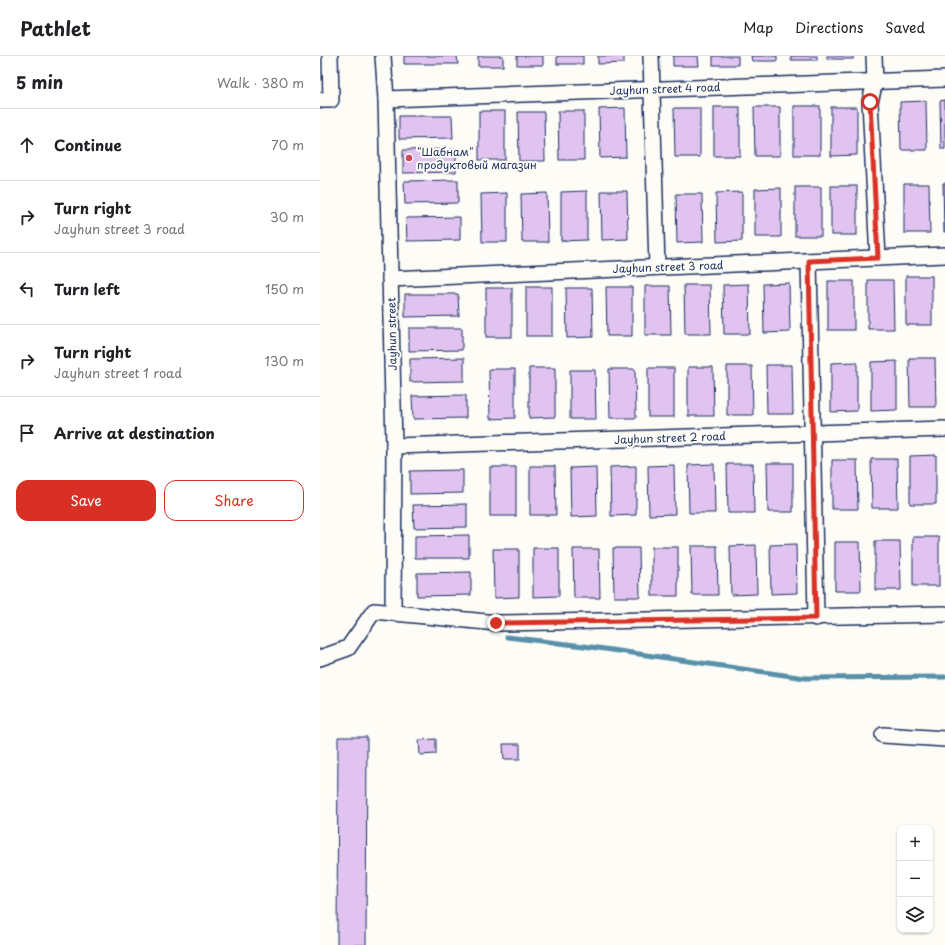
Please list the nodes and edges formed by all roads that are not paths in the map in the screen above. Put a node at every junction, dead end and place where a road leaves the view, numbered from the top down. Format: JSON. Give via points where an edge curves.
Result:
{"nodes":[{"id":1,"x":330,"y":56,"type":"edge"},
{"id":2,"x":383,"y":56,"type":"edge"},
{"id":3,"x":651,"y":56,"type":"edge"},
{"id":4,"x":874,"y":56,"type":"edge"},
{"id":5,"x":945,"y":79,"type":"edge"},
{"id":6,"x":875,"y":82,"type":"junction"},
{"id":7,"x":652,"y":90,"type":"junction"},
{"id":8,"x":386,"y":99,"type":"junction"},
{"id":9,"x":325,"y":100,"type":"edge"},
{"id":10,"x":945,"y":255,"type":"edge"},
{"id":11,"x":878,"y":258,"type":"junction"},
{"id":12,"x":809,"y":261,"type":"junction"},
{"id":13,"x":658,"y":267,"type":"junction"},
{"id":14,"x":390,"y":279,"type":"junction"},
{"id":15,"x":945,"y":429,"type":"edge"},
{"id":16,"x":812,"y":433,"type":"junction"},
{"id":17,"x":394,"y":446,"type":"junction"},
{"id":18,"x":393,"y":613,"type":"junction"},
{"id":19,"x":945,"y":614,"type":"edge"},
{"id":20,"x":816,"y":618,"type":"junction"},
{"id":21,"x":320,"y":658,"type":"edge"},
{"id":22,"x":882,"y":735,"type":"dead end"},
{"id":23,"x":945,"y":739,"type":"edge"}],
"edges":[{"from":1,"to":9,"type":"street"},
{"from":2,"to":8,"type":"street","name":"Jayhun street"},
{"from":3,"to":7,"type":"street"},
{"from":4,"to":6,"type":"street"},
{"from":5,"to":6,"type":"street","name":"Jayhun street 4 road"},
{"from":6,"to":7,"type":"street","name":"Jayhun street 4 road"},
{"from":6,"to":11,"type":"street","via":[[870,102]]},
{"from":7,"to":8,"type":"street","name":"Jayhun street 4 road"},
{"from":7,"to":13,"type":"street"},
{"from":8,"to":14,"type":"street","name":"Jayhun street"},
{"from":10,"to":11,"type":"street","name":"Jayhun street 3 road"},
{"from":11,"to":12,"type":"street","name":"Jayhun street 3 road"},
{"from":12,"to":13,"type":"street","name":"Jayhun street 3 road"},
{"from":12,"to":16,"type":"street"},
{"from":13,"to":14,"type":"street","name":"Jayhun street 3 road"},
{"from":14,"to":17,"type":"street","name":"Jayhun street"},
{"from":15,"to":16,"type":"street","name":"Jayhun street 2 road"},
{"from":16,"to":17,"type":"street","name":"Jayhun street 2 road"},
{"from":16,"to":20,"type":"street"},
{"from":17,"to":18,"type":"street","name":"Jayhun street"},
{"from":18,"to":20,"type":"street","via":[[496,623]]},
{"from":18,"to":21,"type":"street","via":[[374,611],[348,648]]},
{"from":19,"to":20,"type":"street"},
{"from":22,"to":23,"type":"street"}]}
